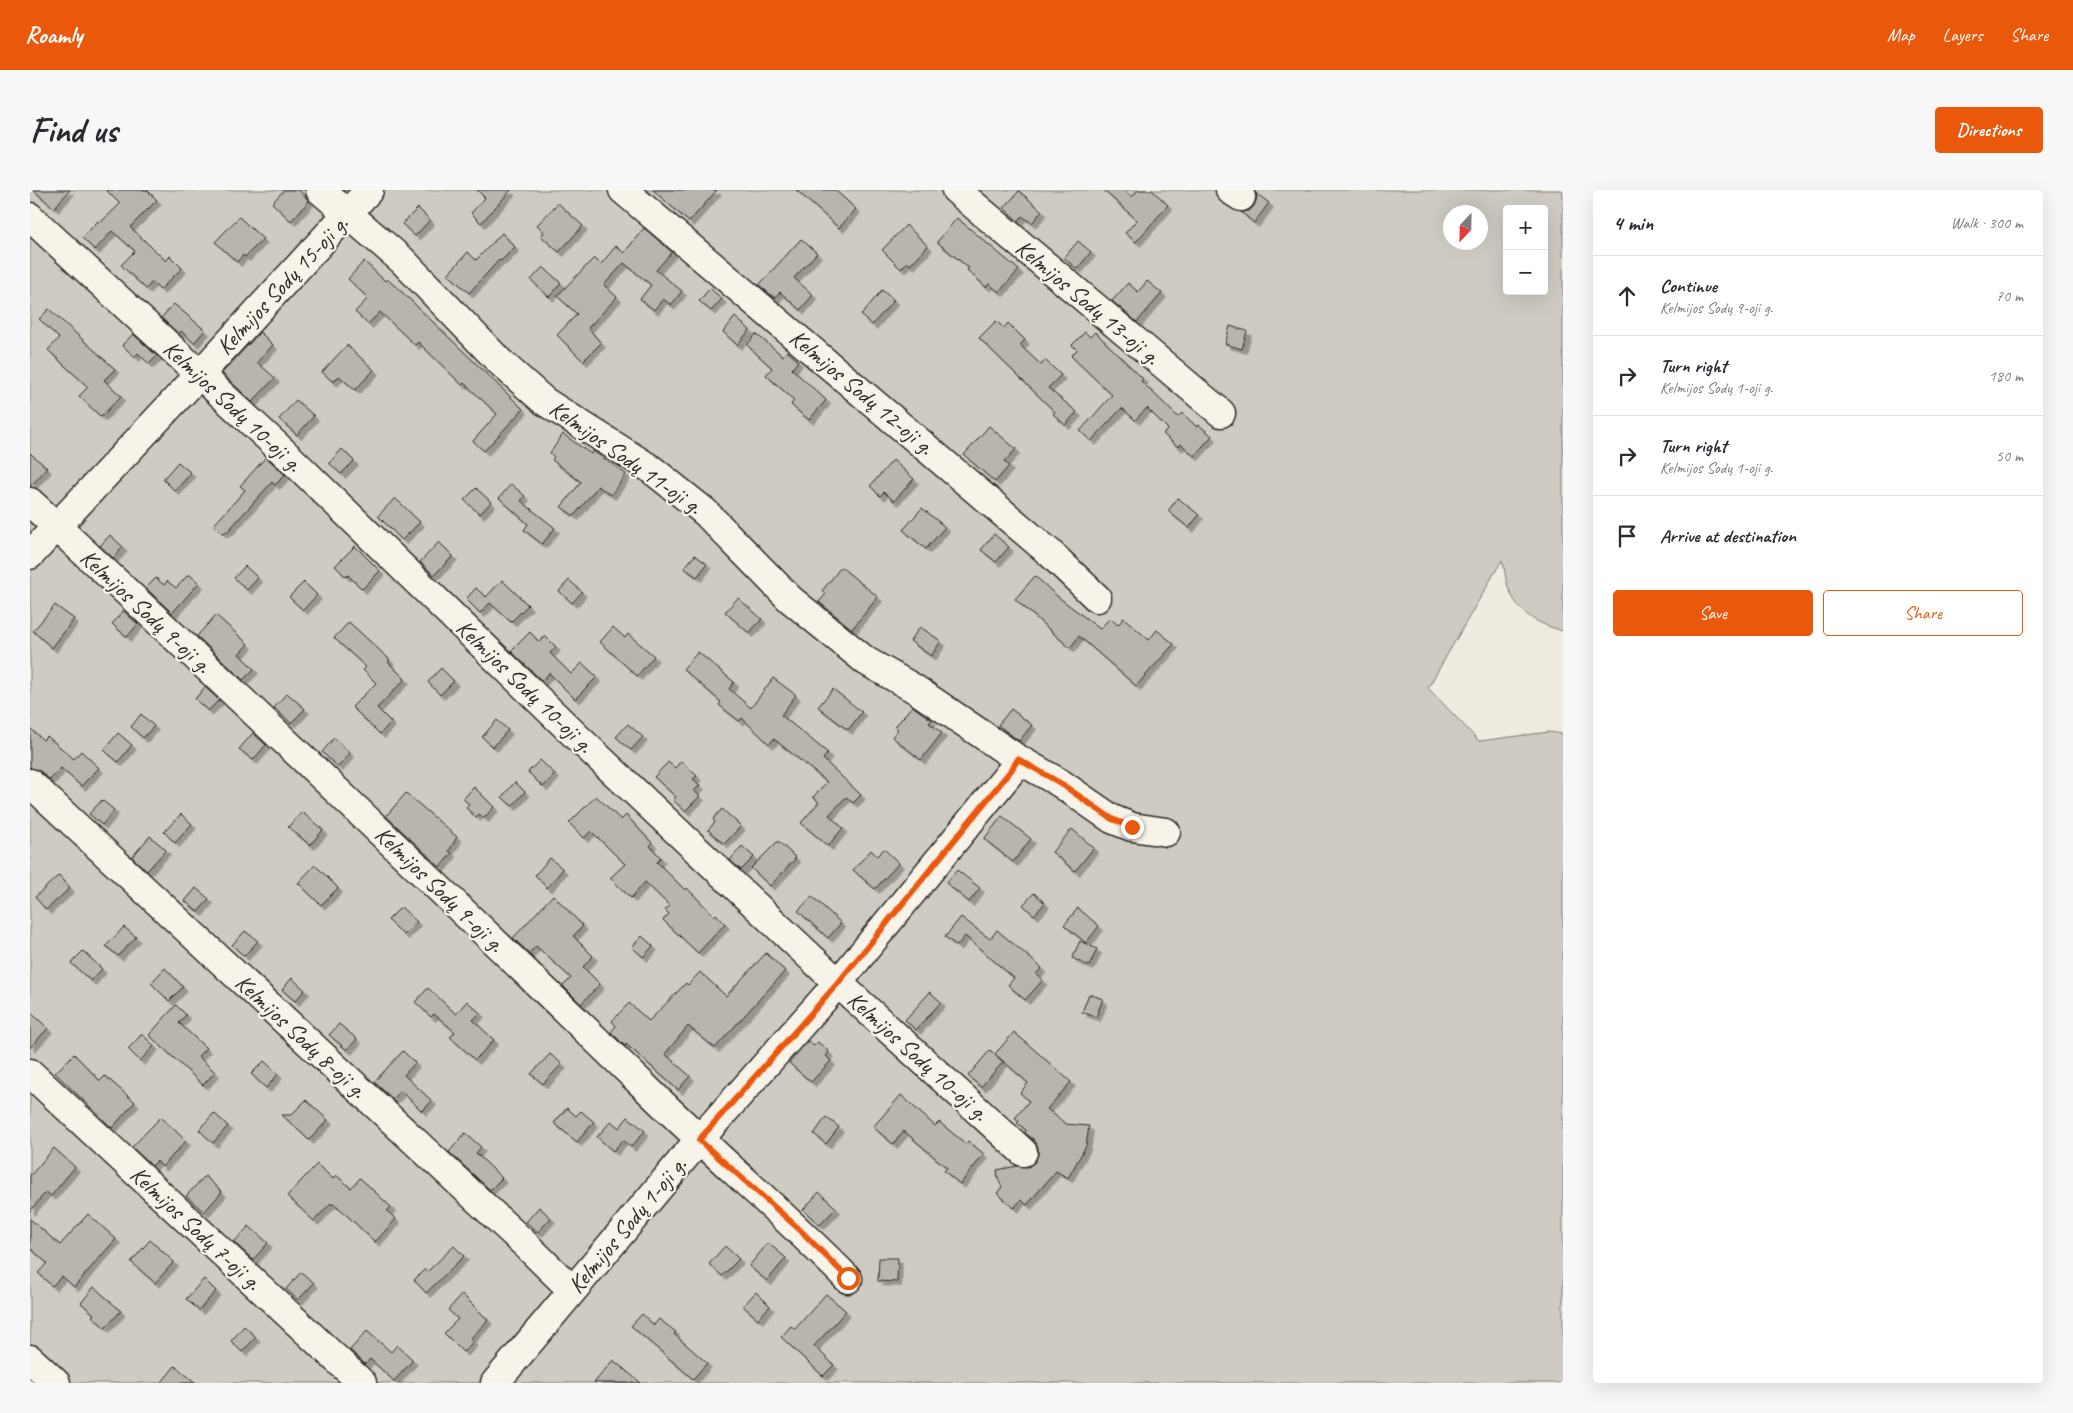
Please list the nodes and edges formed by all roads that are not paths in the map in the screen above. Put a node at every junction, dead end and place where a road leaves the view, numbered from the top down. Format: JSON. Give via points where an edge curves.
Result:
{"nodes":[{"id":1,"x":320,"y":190,"type":"edge"},
{"id":2,"x":369,"y":190,"type":"edge"},
{"id":3,"x":623,"y":190,"type":"edge"},
{"id":4,"x":956,"y":190,"type":"edge"},
{"id":5,"x":348,"y":213,"type":"junction"},
{"id":6,"x":30,"y":217,"type":"edge"},
{"id":7,"x":199,"y":375,"type":"junction"},
{"id":8,"x":1221,"y":413,"type":"dead end"},
{"id":9,"x":30,"y":502,"type":"edge"},
{"id":10,"x":56,"y":526,"type":"junction"},
{"id":11,"x":30,"y":555,"type":"edge"},
{"id":12,"x":1097,"y":598,"type":"dead end"},
{"id":13,"x":1018,"y":759,"type":"junction"},
{"id":14,"x":30,"y":783,"type":"edge"},
{"id":15,"x":1166,"y":832,"type":"dead end"},
{"id":16,"x":838,"y":983,"type":"junction"},
{"id":17,"x":30,"y":1073,"type":"edge"},
{"id":18,"x":699,"y":1140,"type":"junction"},
{"id":19,"x":1023,"y":1152,"type":"dead end"},
{"id":20,"x":848,"y":1278,"type":"dead end"},
{"id":21,"x":572,"y":1290,"type":"junction"},
{"id":22,"x":30,"y":1359,"type":"edge"},
{"id":23,"x":56,"y":1383,"type":"edge"},
{"id":24,"x":362,"y":1383,"type":"edge"},
{"id":25,"x":495,"y":1383,"type":"edge"}],
"edges":[{"from":1,"to":5,"type":"street","name":"Kelmijos Sodų 11-oji g."},
{"from":2,"to":5,"type":"street","name":"Kelmijos Sodų 15-oji g."},
{"from":3,"to":12,"type":"street","name":"Kelmijos Sodų 12-oji g.","via":[[1043,547]]},
{"from":4,"to":8,"type":"street","name":"Kelmijos Sodų 13-oji g."},
{"from":5,"to":7,"type":"street","name":"Kelmijos Sodų 15-oji g."},
{"from":5,"to":13,"type":"street","name":"Kelmijos Sodų 11-oji g.","via":[[403,261],[499,361],[544,401],[651,469],[705,512],[790,599],[866,661],[915,689]]},
{"from":6,"to":7,"type":"street","name":"Kelmijos Sodų 10-oji g."},
{"from":7,"to":10,"type":"street","name":"Kelmijos Sodų 15-oji g."},
{"from":7,"to":16,"type":"street","name":"Kelmijos Sodų 10-oji g.","via":[[290,458],[578,738]]},
{"from":9,"to":10,"type":"street","name":"Kelmijos Sodų 9-oji g."},
{"from":10,"to":11,"type":"street","name":"Kelmijos Sodų 15-oji g."},
{"from":10,"to":18,"type":"street","name":"Kelmijos Sodų 9-oji g.","via":[[286,740]]},
{"from":13,"to":15,"type":"street","via":[[1112,819],[1132,827]]},
{"from":13,"to":16,"type":"street","name":"Kelmijos Sodų 1-oji g."},
{"from":14,"to":21,"type":"street","name":"Kelmijos Sodų 8-oji g."},
{"from":16,"to":18,"type":"street","name":"Kelmijos Sodų 1-oji g."},
{"from":16,"to":19,"type":"street","name":"Kelmijos Sodų 10-oji g."},
{"from":17,"to":24,"type":"street","name":"Kelmijos Sodų 7-oji g."},
{"from":18,"to":20,"type":"street","name":"Kelmijos Sodų 9-oji g.","via":[[798,1228]]},
{"from":18,"to":21,"type":"street","name":"Kelmijos Sodų 1-oji g."},
{"from":21,"to":25,"type":"street","name":"Kelmijos Sodų 1-oji g."},
{"from":22,"to":23,"type":"street"}]}
